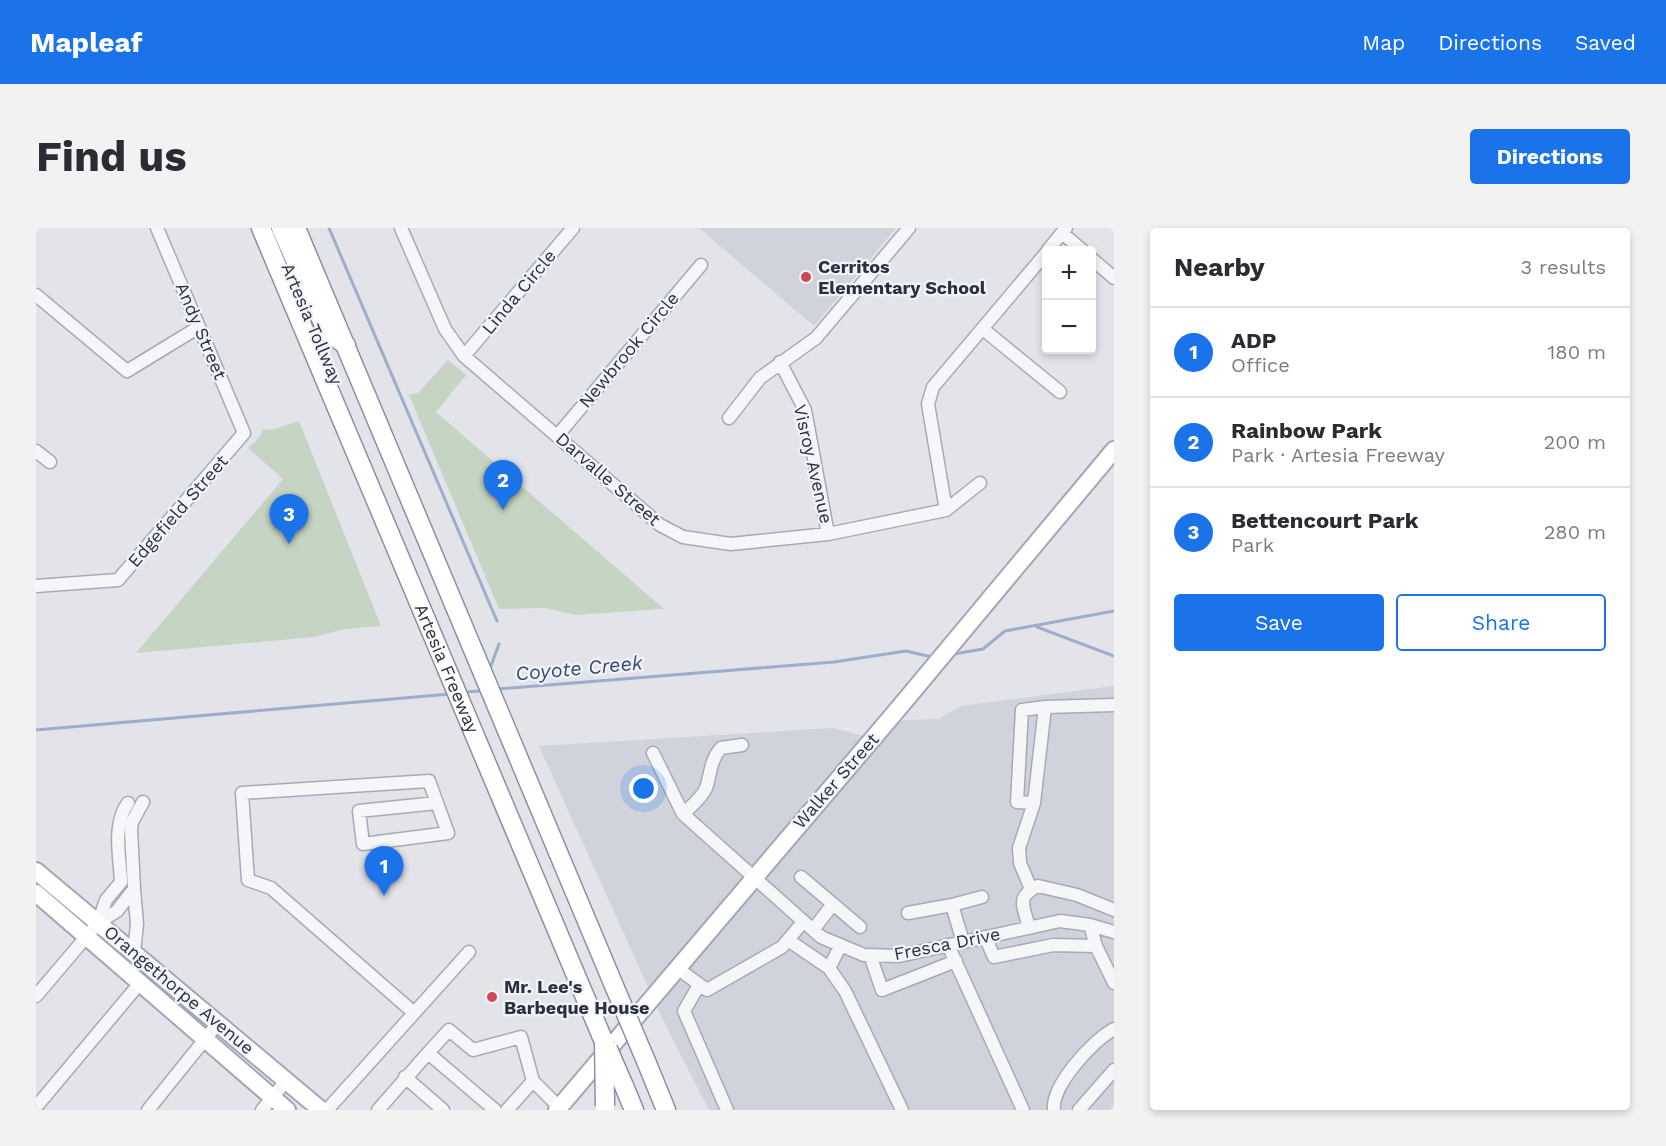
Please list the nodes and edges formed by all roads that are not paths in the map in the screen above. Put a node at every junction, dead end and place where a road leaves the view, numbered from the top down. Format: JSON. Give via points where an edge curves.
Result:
{"nodes":[{"id":1,"x":157,"y":228,"type":"edge"},
{"id":2,"x":261,"y":228,"type":"edge"},
{"id":3,"x":271,"y":228,"type":"edge"},
{"id":4,"x":281,"y":228,"type":"edge"},
{"id":5,"x":296,"y":228,"type":"edge"},
{"id":6,"x":401,"y":228,"type":"edge"},
{"id":7,"x":573,"y":228,"type":"edge"},
{"id":8,"x":909,"y":228,"type":"edge"},
{"id":9,"x":1064,"y":230,"type":"edge"},
{"id":10,"x":1051,"y":246,"type":"edge"},
{"id":11,"x":1078,"y":246,"type":"edge"},
{"id":12,"x":1042,"y":257,"type":"edge"},
{"id":13,"x":1096,"y":262,"type":"edge"},
{"id":14,"x":701,"y":265,"type":"dead end"},
{"id":15,"x":1114,"y":278,"type":"edge"},
{"id":16,"x":36,"y":295,"type":"edge"},
{"id":17,"x":199,"y":327,"type":"junction"},
{"id":18,"x":983,"y":329,"type":"junction"},
{"id":19,"x":346,"y":345,"type":"junction"},
{"id":20,"x":464,"y":356,"type":"junction"},
{"id":21,"x":780,"y":363,"type":"junction"},
{"id":22,"x":1060,"y":392,"type":"dead end"},
{"id":23,"x":729,"y":418,"type":"dead end"},
{"id":24,"x":343,"y":422,"type":"junction"},
{"id":25,"x":244,"y":434,"type":"joint"},
{"id":26,"x":558,"y":435,"type":"junction"},
{"id":27,"x":1114,"y":450,"type":"edge"},
{"id":28,"x":36,"y":451,"type":"edge"},
{"id":29,"x":50,"y":462,"type":"dead end"},
{"id":30,"x":980,"y":483,"type":"dead end"},
{"id":31,"x":946,"y":510,"type":"junction"},
{"id":32,"x":828,"y":534,"type":"junction"},
{"id":33,"x":36,"y":586,"type":"edge"},
{"id":34,"x":1114,"y":705,"type":"edge"},
{"id":35,"x":1045,"y":707,"type":"junction"},
{"id":36,"x":742,"y":745,"type":"dead end"},
{"id":37,"x":653,"y":753,"type":"dead end"},
{"id":38,"x":143,"y":802,"type":"dead end"},
{"id":39,"x":128,"y":803,"type":"dead end"},
{"id":40,"x":437,"y":803,"type":"junction"},
{"id":41,"x":1034,"y":803,"type":"junction"},
{"id":42,"x":683,"y":814,"type":"junction"},
{"id":43,"x":36,"y":871,"type":"edge"},
{"id":44,"x":755,"y":876,"type":"junction"},
{"id":45,"x":801,"y":877,"type":"dead end"},
{"id":46,"x":1031,"y":889,"type":"junction"},
{"id":47,"x":134,"y":890,"type":"junction"},
{"id":48,"x":36,"y":893,"type":"edge"},
{"id":49,"x":982,"y":897,"type":"dead end"},
{"id":50,"x":833,"y":904,"type":"junction"},
{"id":51,"x":952,"y":905,"type":"junction"},
{"id":52,"x":1114,"y":910,"type":"edge"},
{"id":53,"x":908,"y":913,"type":"dead end"},
{"id":54,"x":803,"y":921,"type":"junction"},
{"id":55,"x":98,"y":923,"type":"junction"},
{"id":56,"x":1090,"y":925,"type":"junction"},
{"id":57,"x":860,"y":927,"type":"dead end"},
{"id":58,"x":1029,"y":928,"type":"junction"},
{"id":59,"x":813,"y":930,"type":"junction"},
{"id":60,"x":1114,"y":932,"type":"edge"},
{"id":61,"x":87,"y":937,"type":"junction"},
{"id":62,"x":985,"y":937,"type":"junction"},
{"id":63,"x":788,"y":940,"type":"junction"},
{"id":64,"x":963,"y":942,"type":"junction"},
{"id":65,"x":841,"y":945,"type":"junction"},
{"id":66,"x":948,"y":945,"type":"junction"},
{"id":67,"x":1096,"y":946,"type":"junction"},
{"id":68,"x":134,"y":952,"type":"junction"},
{"id":69,"x":468,"y":952,"type":"dead end"},
{"id":70,"x":870,"y":955,"type":"junction"},
{"id":71,"x":956,"y":961,"type":"junction"},
{"id":72,"x":677,"y":968,"type":"junction"},
{"id":73,"x":829,"y":969,"type":"junction"},
{"id":74,"x":140,"y":983,"type":"junction"},
{"id":75,"x":1114,"y":983,"type":"edge"},
{"id":76,"x":699,"y":985,"type":"junction"},
{"id":77,"x":36,"y":995,"type":"edge"},
{"id":78,"x":413,"y":1012,"type":"junction"},
{"id":79,"x":218,"y":1023,"type":"junction"},
{"id":80,"x":1114,"y":1029,"type":"edge"},
{"id":81,"x":204,"y":1039,"type":"junction"},
{"id":82,"x":604,"y":1042,"type":"junction"},
{"id":83,"x":428,"y":1053,"type":"junction"},
{"id":84,"x":1114,"y":1070,"type":"edge"},
{"id":85,"x":405,"y":1077,"type":"junction"},
{"id":86,"x":286,"y":1081,"type":"junction"},
{"id":87,"x":533,"y":1081,"type":"junction"},
{"id":88,"x":267,"y":1103,"type":"edge"},
{"id":89,"x":36,"y":1107,"type":"edge"},
{"id":90,"x":605,"y":1108,"type":"edge"},
{"id":91,"x":285,"y":1109,"type":"edge"},
{"id":92,"x":558,"y":1109,"type":"edge"},
{"id":93,"x":148,"y":1110,"type":"edge"},
{"id":94,"x":321,"y":1110,"type":"edge"},
{"id":95,"x":327,"y":1110,"type":"edge"},
{"id":96,"x":378,"y":1110,"type":"edge"},
{"id":97,"x":443,"y":1110,"type":"edge"},
{"id":98,"x":495,"y":1110,"type":"edge"},
{"id":99,"x":507,"y":1110,"type":"edge"},
{"id":100,"x":634,"y":1110,"type":"edge"},
{"id":101,"x":666,"y":1110,"type":"edge"},
{"id":102,"x":727,"y":1110,"type":"edge"},
{"id":103,"x":902,"y":1110,"type":"edge"},
{"id":104,"x":1023,"y":1110,"type":"edge"},
{"id":105,"x":1054,"y":1110,"type":"edge"},
{"id":106,"x":1079,"y":1110,"type":"edge"}],
"edges":[{"from":1,"to":17,"type":"street","name":"Andy Street"},
{"from":2,"to":24,"type":"highway","name":"Artesia Freeway"},
{"from":3,"to":24,"type":"highway","name":"Artesia Tollway","via":[[345,405]]},
{"from":4,"to":19,"type":"highway","name":"Artesia Tollway","via":[[327,332]]},
{"from":5,"to":19,"type":"highway","name":"Artesia Freeway"},
{"from":6,"to":20,"type":"street","name":"Darvalle Street","via":[[445,329]]},
{"from":7,"to":20,"type":"street","name":"Linda Circle"},
{"from":8,"to":21,"type":"street","via":[[816,338]]},
{"from":9,"to":10,"type":"street"},
{"from":9,"to":11,"type":"street"},
{"from":12,"to":18,"type":"street"},
{"from":13,"to":15,"type":"street"},
{"from":14,"to":26,"type":"street","name":"Newbrook Circle"},
{"from":16,"to":17,"type":"street","via":[[128,371]]},
{"from":17,"to":25,"type":"street","name":"Andy Street"},
{"from":18,"to":22,"type":"street"},
{"from":18,"to":31,"type":"street","via":[[933,387],[928,404]]},
{"from":19,"to":101,"type":"highway","name":"Artesia Freeway","bridge":true},
{"from":20,"to":26,"type":"street","name":"Darvalle Street"},
{"from":21,"to":23,"type":"street","via":[[760,378]]},
{"from":21,"to":32,"type":"street","name":"Visroy Avenue","via":[[805,410]]},
{"from":24,"to":82,"type":"highway","name":"Artesia Freeway"},
{"from":25,"to":33,"type":"street","name":"Edgefield Street","via":[[118,580]]},
{"from":26,"to":32,"type":"street","name":"Darvalle Street","via":[[660,525],[683,537],[731,544]]},
{"from":27,"to":44,"type":"main road","name":"Walker Street"},
{"from":28,"to":29,"type":"street"},
{"from":30,"to":31,"type":"street","name":"Darvalle Street"},
{"from":31,"to":32,"type":"street","name":"Darvalle Street"},
{"from":34,"to":35,"type":"street"},
{"from":35,"to":41,"type":"street"},
{"from":35,"to":41,"type":"street","via":[[1022,710],[1017,802]]},
{"from":36,"to":42,"type":"street","via":[[717,752],[704,793]]},
{"from":37,"to":42,"type":"street"},
{"from":38,"to":47,"type":"street","via":[[131,829]]},
{"from":39,"to":55,"type":"street","via":[[120,817],[121,882],[106,900]]},
{"from":40,"to":40,"type":"street","via":[[448,833],[363,844],[359,811]]},
{"from":40,"to":78,"type":"street","via":[[429,781],[242,793],[248,880],[271,888]]},
{"from":41,"to":46,"type":"street","via":[[1019,848],[1020,863]]},
{"from":42,"to":44,"type":"street","name":"Fresca Drive"},
{"from":43,"to":55,"type":"main road","name":"Orangethorpe Avenue"},
{"from":44,"to":54,"type":"street","name":"Fresca Drive"},
{"from":44,"to":72,"type":"main road","name":"Walker Street"},
{"from":45,"to":50,"type":"street"},
{"from":46,"to":52,"type":"street","via":[[1038,886],[1077,895]]},
{"from":46,"to":58,"type":"street","via":[[1022,898]]},
{"from":47,"to":55,"type":"street","via":[[117,910]]},
{"from":47,"to":68,"type":"street"},
{"from":48,"to":61,"type":"main road","name":"Orangethorpe Avenue"},
{"from":49,"to":51,"type":"street"},
{"from":50,"to":57,"type":"street"},
{"from":50,"to":59,"type":"street"},
{"from":51,"to":53,"type":"street"},
{"from":51,"to":64,"type":"street"},
{"from":54,"to":59,"type":"street","name":"Fresca Drive"},
{"from":54,"to":63,"type":"street"},
{"from":55,"to":61,"type":"street"},
{"from":55,"to":68,"type":"main road","name":"Orangethorpe Avenue"},
{"from":56,"to":58,"type":"street","name":"Fresca Drive","via":[[1060,921]]},
{"from":56,"to":60,"type":"street","name":"Fresca Drive"},
{"from":56,"to":67,"type":"street"},
{"from":58,"to":62,"type":"street","name":"Fresca Drive"},
{"from":59,"to":65,"type":"street","name":"Fresca Drive"},
{"from":61,"to":74,"type":"main road","name":"Orangethorpe Avenue"},
{"from":61,"to":77,"type":"street"},
{"from":62,"to":64,"type":"street","name":"Fresca Drive"},
{"from":62,"to":67,"type":"street","via":[[994,957],[1053,945]]},
{"from":63,"to":73,"type":"street"},
{"from":63,"to":76,"type":"street","via":[[706,990]]},
{"from":64,"to":66,"type":"street","name":"Fresca Drive"},
{"from":65,"to":70,"type":"street","name":"Fresca Drive"},
{"from":65,"to":73,"type":"street"},
{"from":66,"to":70,"type":"street","name":"Fresca Drive","via":[[899,956]]},
{"from":66,"to":71,"type":"street"},
{"from":67,"to":75,"type":"street"},
{"from":68,"to":79,"type":"main road","name":"Orangethorpe Avenue"},
{"from":69,"to":78,"type":"street"},
{"from":70,"to":71,"type":"street","via":[[882,990]]},
{"from":71,"to":104,"type":"street"},
{"from":72,"to":76,"type":"street"},
{"from":72,"to":92,"type":"main road","name":"Walker Street"},
{"from":73,"to":103,"type":"street","via":[[845,991]]},
{"from":74,"to":81,"type":"main road","name":"Orangethorpe Avenue"},
{"from":74,"to":89,"type":"street"},
{"from":76,"to":102,"type":"street","via":[[684,1011]]},
{"from":78,"to":95,"type":"street"},
{"from":79,"to":81,"type":"street"},
{"from":79,"to":86,"type":"main road","name":"Orangethorpe Avenue"},
{"from":80,"to":105,"type":"street","via":[[1067,1075],[1054,1095]]},
{"from":81,"to":88,"type":"main road","name":"Orangethorpe Avenue"},
{"from":81,"to":93,"type":"street"},
{"from":82,"to":90,"type":"highway","bridge":true},
{"from":82,"to":100,"type":"highway","name":"Artesia Freeway","bridge":true},
{"from":83,"to":85,"type":"street"},
{"from":83,"to":87,"type":"street","via":[[449,1030],[473,1050],[521,1037]]},
{"from":83,"to":98,"type":"street"},
{"from":84,"to":106,"type":"street"},
{"from":85,"to":96,"type":"street"},
{"from":85,"to":97,"type":"street"},
{"from":86,"to":88,"type":"street"},
{"from":86,"to":94,"type":"main road","name":"Orangethorpe Avenue"},
{"from":87,"to":92,"type":"street"},
{"from":87,"to":99,"type":"street"},
{"from":88,"to":91,"type":"main road","name":"Orangethorpe Avenue"}]}
